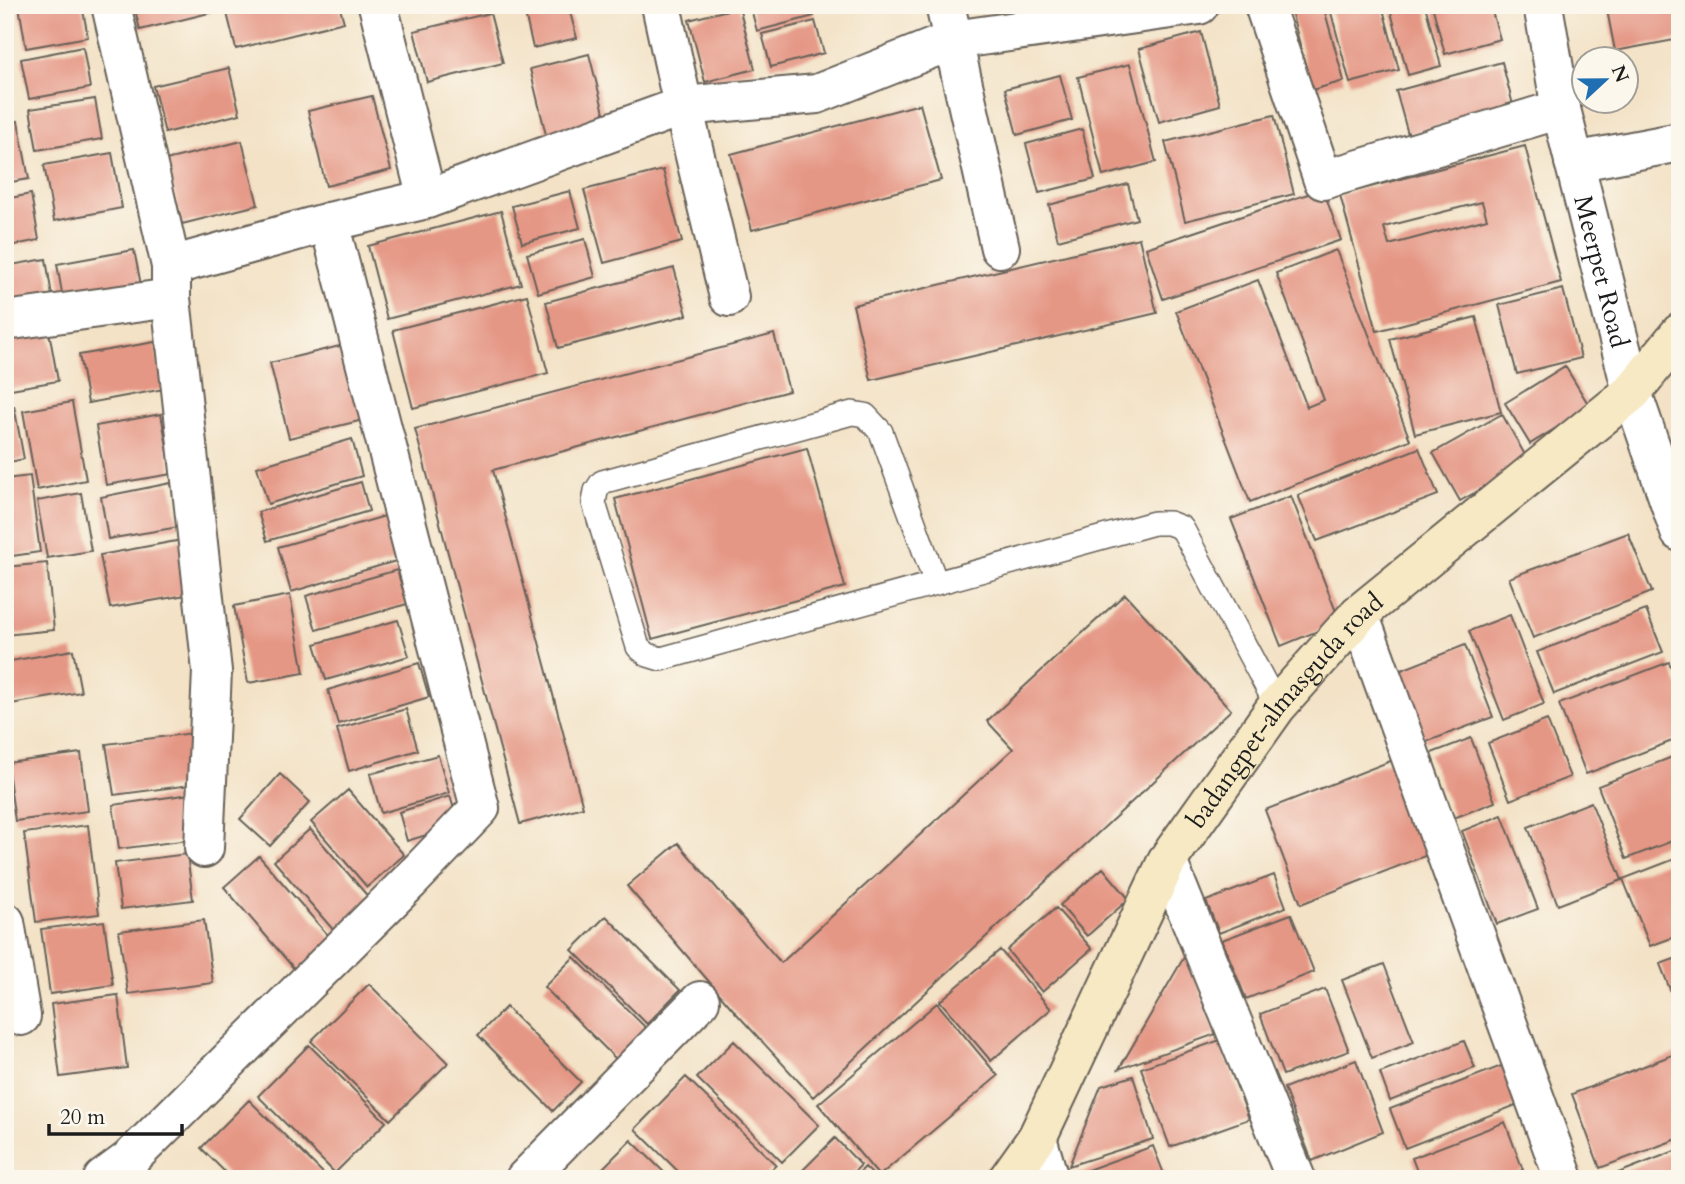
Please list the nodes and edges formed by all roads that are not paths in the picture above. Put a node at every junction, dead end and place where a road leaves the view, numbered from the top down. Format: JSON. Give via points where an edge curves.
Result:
{"nodes":[{"id":1,"x":111,"y":5,"type":"edge"},
{"id":2,"x":378,"y":5,"type":"edge"},
{"id":3,"x":661,"y":5,"type":"edge"},
{"id":4,"x":1199,"y":5,"type":"edge"},
{"id":5,"x":1264,"y":5,"type":"edge"},
{"id":6,"x":1543,"y":5,"type":"edge"},
{"id":7,"x":949,"y":23,"type":"edge"},
{"id":8,"x":683,"y":106,"type":"junction"},
{"id":9,"x":1560,"y":109,"type":"junction"},
{"id":10,"x":1680,"y":142,"type":"edge"},
{"id":11,"x":1574,"y":162,"type":"junction"},
{"id":12,"x":427,"y":199,"type":"junction"},
{"id":13,"x":329,"y":222,"type":"junction"},
{"id":14,"x":1000,"y":247,"type":"dead end"},
{"id":15,"x":171,"y":282,"type":"junction"},
{"id":16,"x":729,"y":297,"type":"dead end"},
{"id":17,"x":5,"y":321,"type":"edge"},
{"id":18,"x":1680,"y":333,"type":"edge"},
{"id":19,"x":1632,"y":393,"type":"junction"},
{"id":20,"x":1680,"y":532,"type":"edge"},
{"id":21,"x":936,"y":583,"type":"junction"},
{"id":22,"x":1359,"y":614,"type":"junction"},
{"id":23,"x":1278,"y":706,"type":"junction"},
{"id":24,"x":204,"y":848,"type":"dead end"},
{"id":25,"x":1167,"y":861,"type":"junction"},
{"id":26,"x":5,"y":922,"type":"edge"},
{"id":27,"x":700,"y":1001,"type":"dead end"},
{"id":28,"x":21,"y":1016,"type":"dead end"},
{"id":29,"x":1037,"y":1138,"type":"junction"},
{"id":30,"x":103,"y":1179,"type":"edge"},
{"id":31,"x":525,"y":1179,"type":"edge"},
{"id":32,"x":1008,"y":1179,"type":"edge"},
{"id":33,"x":1049,"y":1179,"type":"edge"},
{"id":34,"x":1296,"y":1179,"type":"edge"},
{"id":35,"x":1564,"y":1179,"type":"edge"}],
"edges":[{"from":1,"to":15,"type":"street"},
{"from":2,"to":12,"type":"street"},
{"from":3,"to":8,"type":"street"},
{"from":4,"to":7,"type":"street"},
{"from":5,"to":9,"type":"street","via":[[1323,180]]},
{"from":6,"to":9,"type":"street","name":"Meerpet Road"},
{"from":7,"to":8,"type":"street","via":[[817,94]]},
{"from":7,"to":14,"type":"street"},
{"from":8,"to":12,"type":"street"},
{"from":8,"to":16,"type":"street"},
{"from":9,"to":11,"type":"street","name":"Meerpet Road"},
{"from":10,"to":11,"type":"street"},
{"from":11,"to":19,"type":"street","name":"Meerpet Road"},
{"from":12,"to":13,"type":"street"},
{"from":13,"to":15,"type":"street"},
{"from":13,"to":30,"type":"street","via":[[480,808],[140,1150]]},
{"from":15,"to":17,"type":"street"},
{"from":15,"to":24,"type":"street","via":[[212,671]]},
{"from":18,"to":19,"type":"street","name":"badangpet-almasguda road"},
{"from":19,"to":20,"type":"street","name":"Meerpet Road"},
{"from":19,"to":22,"type":"street","name":"badangpet-almasguda road"},
{"from":21,"to":21,"type":"lane","via":[[661,659],[638,646],[594,503],[596,491],[602,482],[852,413],[865,415],[881,432]]},
{"from":21,"to":23,"type":"lane","via":[[1154,523],[1169,523],[1182,528]]},
{"from":22,"to":23,"type":"street","name":"badangpet-almasguda road"},
{"from":22,"to":35,"type":"street"},
{"from":23,"to":25,"type":"street","name":"badangpet-almasguda road"},
{"from":25,"to":29,"type":"street","name":"badangpet-almasguda road"},
{"from":25,"to":34,"type":"street"},
{"from":26,"to":28,"type":"street"},
{"from":27,"to":31,"type":"street"},
{"from":29,"to":32,"type":"street","name":"badangpet-almasguda road"},
{"from":29,"to":33,"type":"street"}]}
